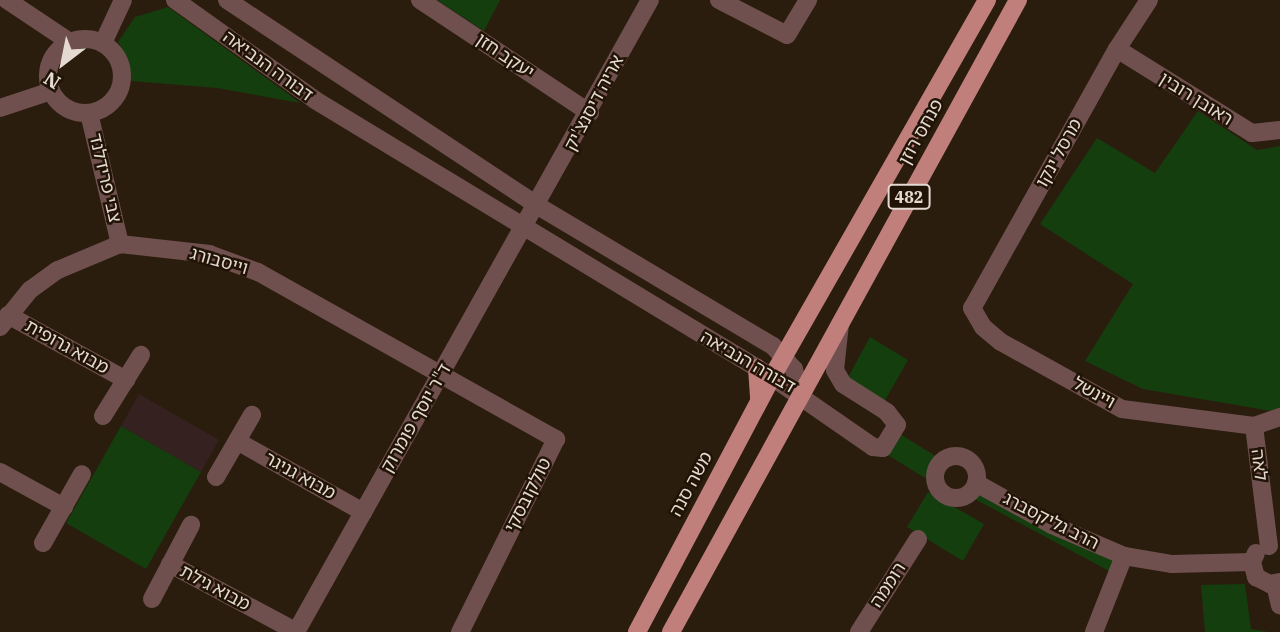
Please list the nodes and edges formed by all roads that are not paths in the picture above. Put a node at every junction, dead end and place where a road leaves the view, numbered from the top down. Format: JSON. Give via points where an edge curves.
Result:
{"nodes":[{"id":1,"x":7,"y":0,"type":"edge"},
{"id":2,"x":175,"y":0,"type":"edge"},
{"id":3,"x":227,"y":0,"type":"edge"},
{"id":4,"x":420,"y":0,"type":"edge"},
{"id":5,"x":650,"y":0,"type":"edge"},
{"id":6,"x":719,"y":0,"type":"edge"},
{"id":7,"x":808,"y":0,"type":"edge"},
{"id":8,"x":987,"y":0,"type":"edge"},
{"id":9,"x":1018,"y":0,"type":"edge"},
{"id":10,"x":1149,"y":0,"type":"edge"},
{"id":11,"x":125,"y":3,"type":"edge"},
{"id":12,"x":70,"y":42,"type":"junction"},
{"id":13,"x":103,"y":43,"type":"junction"},
{"id":14,"x":1117,"y":49,"type":"junction"},
{"id":15,"x":51,"y":91,"type":"junction"},
{"id":16,"x":0,"y":108,"type":"edge"},
{"id":17,"x":89,"y":113,"type":"junction"},
{"id":18,"x":590,"y":113,"type":"junction"},
{"id":19,"x":1280,"y":130,"type":"edge"},
{"id":20,"x":538,"y":206,"type":"junction"},
{"id":21,"x":524,"y":229,"type":"junction"},
{"id":22,"x":120,"y":244,"type":"junction"},
{"id":23,"x":972,"y":307,"type":"joint"},
{"id":24,"x":4,"y":321,"type":"edge"},
{"id":25,"x":840,"y":321,"type":"junction"},
{"id":26,"x":778,"y":352,"type":"junction"},
{"id":27,"x":141,"y":355,"type":"dead end"},
{"id":28,"x":764,"y":372,"type":"junction"},
{"id":29,"x":441,"y":374,"type":"junction"},
{"id":30,"x":125,"y":380,"type":"junction"},
{"id":31,"x":800,"y":395,"type":"junction"},
{"id":32,"x":103,"y":415,"type":"dead end"},
{"id":33,"x":252,"y":415,"type":"dead end"},
{"id":34,"x":1280,"y":417,"type":"edge"},
{"id":35,"x":1254,"y":426,"type":"junction"},
{"id":36,"x":237,"y":441,"type":"junction"},
{"id":37,"x":0,"y":472,"type":"edge"},
{"id":38,"x":82,"y":474,"type":"dead end"},
{"id":39,"x":216,"y":477,"type":"dead end"},
{"id":40,"x":976,"y":483,"type":"dead end"},
{"id":41,"x":64,"y":507,"type":"junction"},
{"id":42,"x":363,"y":512,"type":"junction"},
{"id":43,"x":191,"y":525,"type":"dead end"},
{"id":44,"x":918,"y":539,"type":"dead end"},
{"id":45,"x":43,"y":543,"type":"dead end"},
{"id":46,"x":1274,"y":547,"type":"edge"},
{"id":47,"x":1124,"y":556,"type":"junction"},
{"id":48,"x":1252,"y":562,"type":"junction"},
{"id":49,"x":170,"y":564,"type":"junction"},
{"id":50,"x":1278,"y":583,"type":"edge"},
{"id":51,"x":152,"y":599,"type":"dead end"},
{"id":52,"x":1280,"y":605,"type":"edge"},
{"id":53,"x":296,"y":632,"type":"edge"},
{"id":54,"x":460,"y":632,"type":"edge"},
{"id":55,"x":637,"y":632,"type":"edge"},
{"id":56,"x":671,"y":632,"type":"edge"},
{"id":57,"x":859,"y":632,"type":"edge"},
{"id":58,"x":1094,"y":632,"type":"edge"}],
"edges":[{"from":1,"to":12,"type":"street"},
{"from":2,"to":21,"type":"street","name":"דבורה הנביאה","via":[[315,100]]},
{"from":3,"to":20,"type":"street","name":"דבורה הנביאה"},
{"from":4,"to":18,"type":"street","name":"יעקב חזן"},
{"from":5,"to":18,"type":"street","name":"אריה דיסנצ'יק"},
{"from":6,"to":7,"type":"street","via":[[787,35]]},
{"from":8,"to":26,"type":"main road","name":"פנחס רוזן","number":"482","via":[[795,337]]},
{"from":9,"to":25,"type":"main road","name":"פנחס רוזן","number":"482"},
{"from":10,"to":14,"type":"street","name":"מרסל ינקו"},
{"from":11,"to":13,"type":"street"},
{"from":12,"to":13,"type":"street","via":[[91,39]]},
{"from":12,"to":15,"type":"street","via":[[50,62]]},
{"from":13,"to":17,"type":"street","via":[[120,62],[120,88],[111,102]]},
{"from":14,"to":19,"type":"street","name":"ראובן רובין","via":[[1252,133]]},
{"from":14,"to":23,"type":"street","name":"מרסל ינקו"},
{"from":15,"to":16,"type":"street"},
{"from":15,"to":17,"type":"street","via":[[68,109]]},
{"from":17,"to":22,"type":"street","name":"צבי פרידלנד"},
{"from":18,"to":20,"type":"street","name":"אריה דיסנצ'יק"},
{"from":20,"to":21,"type":"street","name":"ד\"ר יוסף פומרוק"},
{"from":20,"to":26,"type":"street","name":"דבורה הנביאה"},
{"from":21,"to":28,"type":"street","name":"דבורה הנביאה"},
{"from":21,"to":29,"type":"street","name":"ד\"ר יוסף פומרוק"},
{"from":22,"to":24,"type":"street","name":"וייסבורג","via":[[58,270],[30,290]]},
{"from":22,"to":29,"type":"street","name":"וייסבורג","via":[[209,254],[258,272]]},
{"from":23,"to":35,"type":"street","name":"ויינשל","via":[[983,327],[1001,342],[1122,409]]},
{"from":24,"to":30,"type":"street","name":"מבוא גרופית"},
{"from":25,"to":31,"type":"main road","name":"פנחס רוזן","number":"482"},
{"from":25,"to":31,"type":"street","via":[[835,370],[843,384],[892,417],[897,425],[890,443],[873,447]]},
{"from":26,"to":28,"type":"main road","name":"משה סנה","number":"482"},
{"from":26,"to":31,"type":"street","name":"דבורה הנביאה","via":[[794,369]]},
{"from":27,"to":30,"type":"street","name":"מבוא גרופית"},
{"from":28,"to":31,"type":"street","name":"דבורה הנביאה"},
{"from":28,"to":55,"type":"main road","name":"משה סנה","number":"482","via":[[759,403]]},
{"from":29,"to":42,"type":"street","name":"ד\"ר יוסף פומרוק"},
{"from":29,"to":54,"type":"street","name":"טולקובסקי","via":[[556,439]]},
{"from":30,"to":32,"type":"street","name":"מבוא גרופית"},
{"from":31,"to":56,"type":"main road","number":"482"},
{"from":33,"to":36,"type":"street"},
{"from":34,"to":35,"type":"street","name":"ויינשל"},
{"from":35,"to":46,"type":"street","name":"לאה"},
{"from":36,"to":39,"type":"street"},
{"from":36,"to":42,"type":"street","name":"מבוא גניגר"},
{"from":37,"to":41,"type":"street"},
{"from":38,"to":41,"type":"street"},
{"from":40,"to":47,"type":"street","name":"הרב גליקסברג","via":[[1052,526]]},
{"from":41,"to":45,"type":"street"},
{"from":42,"to":53,"type":"street","name":"ד\"ר יוסף פומרוק"},
{"from":43,"to":49,"type":"street","name":"מבוא גילת"},
{"from":44,"to":57,"type":"street","name":"רוממה"},
{"from":46,"to":48,"type":"street","via":[[1256,553]]},
{"from":47,"to":48,"type":"street","name":"הרב גליקסברג","via":[[1172,564]]},
{"from":47,"to":58,"type":"street"},
{"from":48,"to":50,"type":"street","via":[[1260,581]]},
{"from":49,"to":51,"type":"street","name":"מבוא גילת"},
{"from":49,"to":53,"type":"street","name":"מבוא גילת"},
{"from":50,"to":52,"type":"street"}]}
